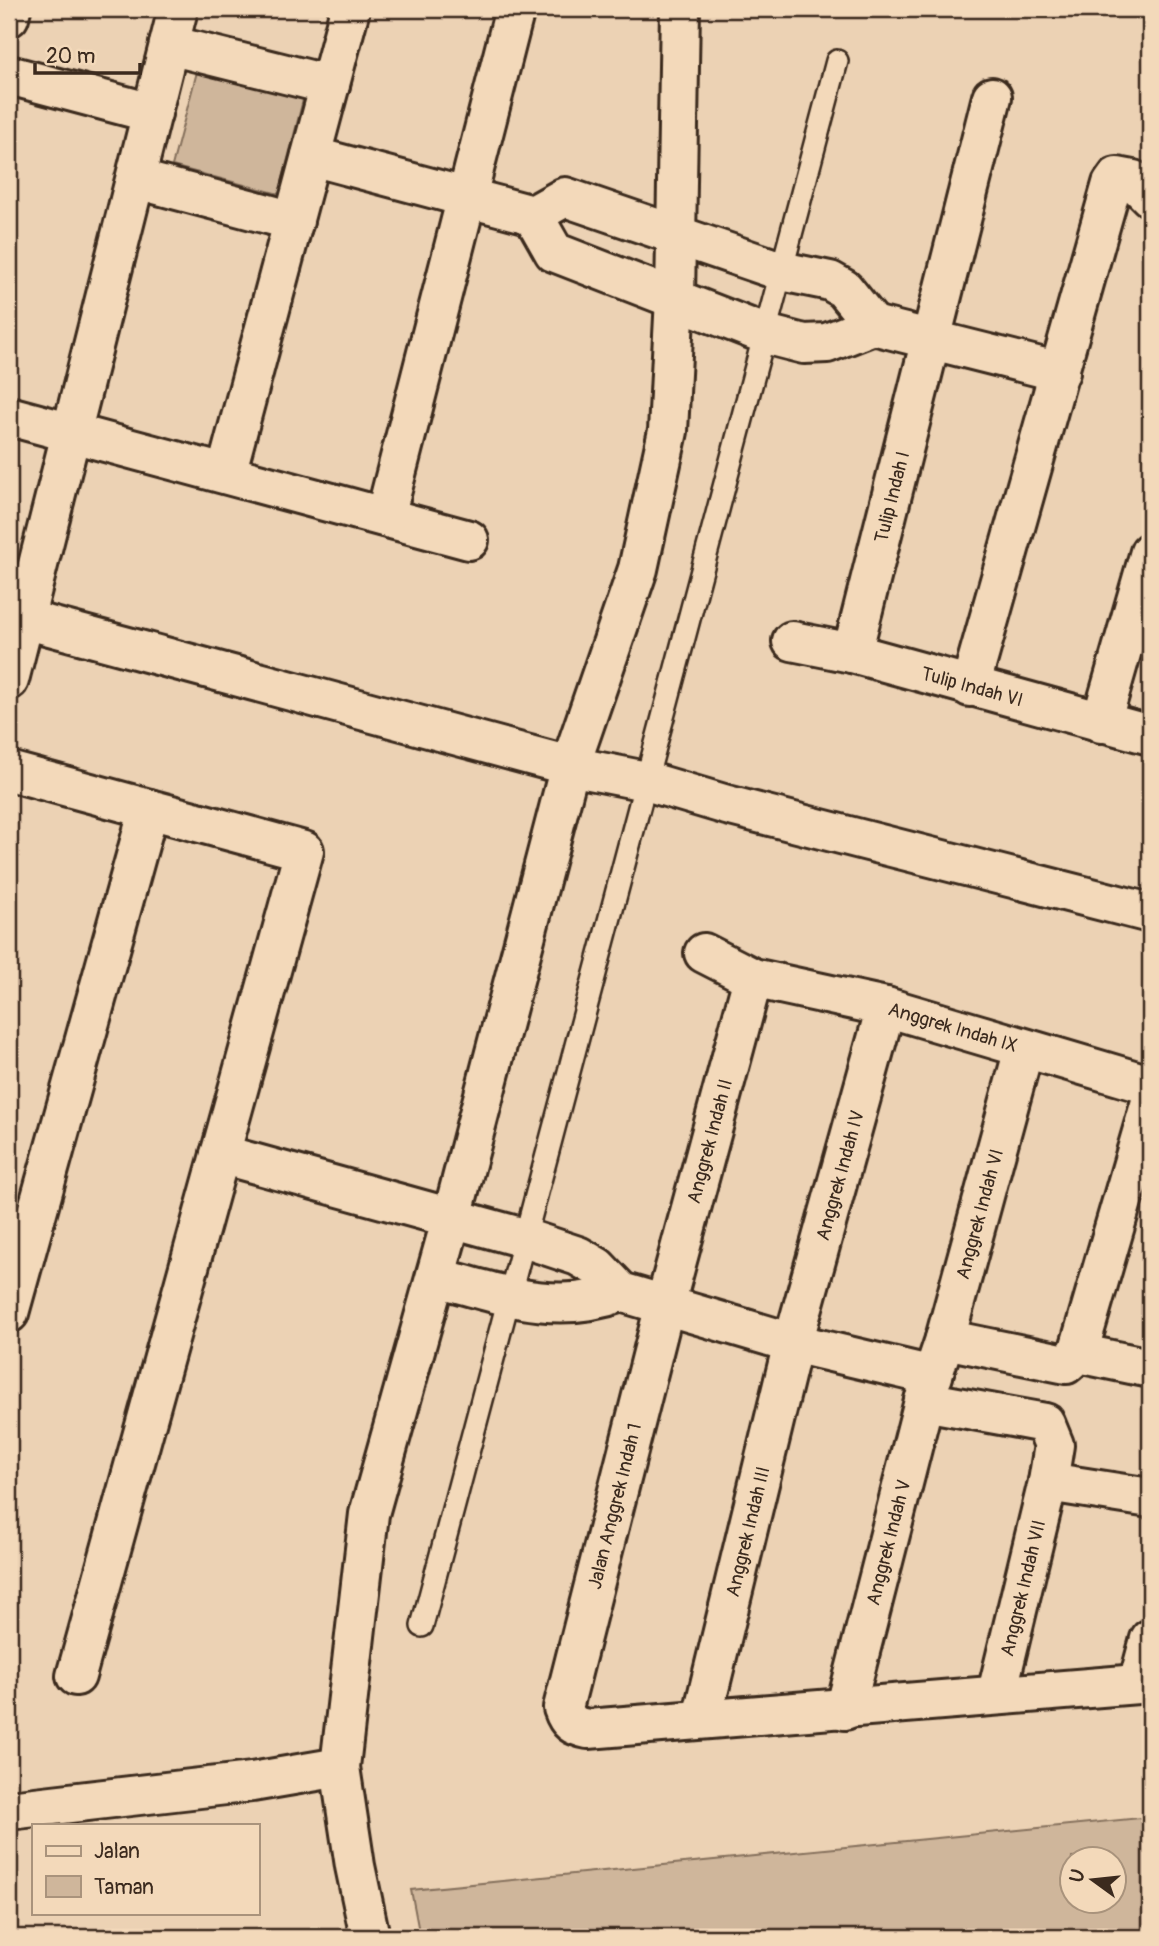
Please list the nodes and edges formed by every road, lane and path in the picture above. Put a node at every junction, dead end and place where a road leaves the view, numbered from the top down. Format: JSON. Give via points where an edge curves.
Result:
{"nodes":[{"id":1,"x":11,"y":9,"type":"edge"},
{"id":2,"x":351,"y":9,"type":"edge"},
{"id":3,"x":514,"y":9,"type":"edge"},
{"id":4,"x":680,"y":9,"type":"edge"},
{"id":5,"x":9,"y":17,"type":"edge"},
{"id":6,"x":174,"y":27,"type":"edge"},
{"id":7,"x":837,"y":61,"type":"dead end"},
{"id":8,"x":9,"y":75,"type":"edge"},
{"id":9,"x":330,"y":85,"type":"junction"},
{"id":10,"x":992,"y":97,"type":"dead end"},
{"id":11,"x":152,"y":113,"type":"junction"},
{"id":12,"x":311,"y":156,"type":"junction"},
{"id":13,"x":136,"y":179,"type":"junction"},
{"id":14,"x":467,"y":197,"type":"junction"},
{"id":15,"x":1150,"y":197,"type":"edge"},
{"id":16,"x":533,"y":215,"type":"junction"},
{"id":17,"x":294,"y":221,"type":"junction"},
{"id":18,"x":677,"y":235,"type":"junction"},
{"id":19,"x":781,"y":271,"type":"junction"},
{"id":20,"x":676,"y":298,"type":"junction"},
{"id":21,"x":873,"y":325,"type":"junction"},
{"id":22,"x":765,"y":334,"type":"junction"},
{"id":23,"x":933,"y":341,"type":"junction"},
{"id":24,"x":1060,"y":372,"type":"junction"},
{"id":25,"x":9,"y":416,"type":"edge"},
{"id":26,"x":72,"y":433,"type":"junction"},
{"id":27,"x":226,"y":474,"type":"junction"},
{"id":28,"x":384,"y":517,"type":"junction"},
{"id":29,"x":469,"y":540,"type":"dead end"},
{"id":30,"x":1150,"y":552,"type":"edge"},
{"id":31,"x":17,"y":617,"type":"edge"},
{"id":32,"x":792,"y":641,"type":"dead end"},
{"id":33,"x":852,"y":653,"type":"junction"},
{"id":34,"x":9,"y":680,"type":"edge"},
{"id":35,"x":970,"y":687,"type":"junction"},
{"id":36,"x":1101,"y":723,"type":"junction"},
{"id":37,"x":1150,"y":735,"type":"edge"},
{"id":38,"x":570,"y":766,"type":"junction"},
{"id":39,"x":9,"y":771,"type":"edge"},
{"id":40,"x":646,"y":781,"type":"junction"},
{"id":41,"x":149,"y":809,"type":"junction"},
{"id":42,"x":1150,"y":913,"type":"edge"},
{"id":43,"x":704,"y":953,"type":"dead end"},
{"id":44,"x":753,"y":978,"type":"junction"},
{"id":45,"x":886,"y":1007,"type":"junction"},
{"id":46,"x":1024,"y":1049,"type":"junction"},
{"id":47,"x":1150,"y":1085,"type":"edge"},
{"id":48,"x":1150,"y":1105,"type":"edge"},
{"id":49,"x":220,"y":1154,"type":"junction"},
{"id":50,"x":451,"y":1221,"type":"junction"},
{"id":51,"x":524,"y":1238,"type":"junction"},
{"id":52,"x":436,"y":1277,"type":"junction"},
{"id":53,"x":621,"y":1292,"type":"junction"},
{"id":54,"x":510,"y":1296,"type":"junction"},
{"id":55,"x":665,"y":1305,"type":"junction"},
{"id":56,"x":9,"y":1313,"type":"edge"},
{"id":57,"x":945,"y":1339,"type":"junction"},
{"id":58,"x":793,"y":1343,"type":"junction"},
{"id":59,"x":1078,"y":1353,"type":"junction"},
{"id":60,"x":1150,"y":1367,"type":"edge"},
{"id":61,"x":929,"y":1389,"type":"junction"},
{"id":62,"x":1048,"y":1482,"type":"junction"},
{"id":63,"x":1150,"y":1499,"type":"edge"},
{"id":64,"x":422,"y":1626,"type":"dead end"},
{"id":65,"x":1150,"y":1639,"type":"edge"},
{"id":66,"x":76,"y":1676,"type":"dead end"},
{"id":67,"x":1144,"y":1684,"type":"edge"},
{"id":68,"x":997,"y":1693,"type":"junction"},
{"id":69,"x":845,"y":1710,"type":"junction"},
{"id":70,"x":702,"y":1718,"type":"junction"},
{"id":71,"x":342,"y":1785,"type":"junction"},
{"id":72,"x":9,"y":1810,"type":"edge"},
{"id":73,"x":370,"y":1937,"type":"edge"}],
"edges":[{"from":1,"to":5,"type":"street"},
{"from":2,"to":9,"type":"street"},
{"from":3,"to":14,"type":"street"},
{"from":4,"to":18,"type":"street"},
{"from":6,"to":9,"type":"street"},
{"from":6,"to":11,"type":"street"},
{"from":7,"to":19,"type":"lane"},
{"from":8,"to":11,"type":"street"},
{"from":9,"to":12,"type":"street"},
{"from":10,"to":23,"type":"street","name":"Tulip Indah I"},
{"from":11,"to":13,"type":"street"},
{"from":12,"to":14,"type":"street"},
{"from":12,"to":17,"type":"street"},
{"from":13,"to":17,"type":"street"},
{"from":13,"to":26,"type":"street"},
{"from":14,"to":16,"type":"street"},
{"from":14,"to":28,"type":"street"},
{"from":15,"to":24,"type":"street","via":[[1133,180],[1117,177],[1112,184]]},
{"from":16,"to":18,"type":"street","via":[[565,197]]},
{"from":16,"to":20,"type":"street","via":[[554,252]]},
{"from":17,"to":27,"type":"street"},
{"from":18,"to":19,"type":"street"},
{"from":18,"to":20,"type":"street"},
{"from":19,"to":21,"type":"street","via":[[844,289]]},
{"from":19,"to":22,"type":"lane"},
{"from":20,"to":22,"type":"street"},
{"from":20,"to":38,"type":"street","via":[[668,431],[638,569]]},
{"from":21,"to":22,"type":"street","via":[[827,343],[804,344]]},
{"from":21,"to":23,"type":"street"},
{"from":22,"to":40,"type":"lane"},
{"from":23,"to":24,"type":"street"},
{"from":23,"to":33,"type":"street","name":"Tulip Indah I"},
{"from":24,"to":35,"type":"street"},
{"from":25,"to":26,"type":"street"},
{"from":26,"to":27,"type":"street"},
{"from":26,"to":31,"type":"street"},
{"from":27,"to":28,"type":"street"},
{"from":28,"to":29,"type":"street"},
{"from":30,"to":36,"type":"street"},
{"from":31,"to":34,"type":"street"},
{"from":31,"to":38,"type":"street"},
{"from":32,"to":33,"type":"street","name":"Tulip Indah VI"},
{"from":33,"to":35,"type":"street","name":"Tulip Indah VI"},
{"from":35,"to":36,"type":"street","name":"Tulip Indah VI"},
{"from":36,"to":37,"type":"street","name":"Tulip Indah VI"},
{"from":38,"to":40,"type":"street"},
{"from":38,"to":50,"type":"street"},
{"from":39,"to":41,"type":"street"},
{"from":40,"to":42,"type":"street"},
{"from":40,"to":51,"type":"lane"},
{"from":41,"to":49,"type":"street","via":[[304,851]]},
{"from":41,"to":56,"type":"street"},
{"from":43,"to":44,"type":"street","name":"Anggrek Indah IX"},
{"from":44,"to":45,"type":"street","name":"Anggrek Indah IX"},
{"from":44,"to":55,"type":"street","name":"Anggrek Indah II"},
{"from":45,"to":46,"type":"street","name":"Anggrek Indah IX"},
{"from":45,"to":58,"type":"street","name":"Anggrek Indah IV"},
{"from":46,"to":47,"type":"street","name":"Anggrek Indah IX"},
{"from":46,"to":57,"type":"street","name":"Anggrek Indah VI"},
{"from":48,"to":59,"type":"street"},
{"from":49,"to":50,"type":"street"},
{"from":49,"to":66,"type":"street"},
{"from":50,"to":51,"type":"street"},
{"from":50,"to":52,"type":"street"},
{"from":51,"to":53,"type":"street","via":[[578,1256],[597,1267]]},
{"from":51,"to":54,"type":"lane"},
{"from":52,"to":54,"type":"street"},
{"from":52,"to":71,"type":"street","via":[[369,1514]]},
{"from":53,"to":54,"type":"street","via":[[596,1301],[546,1304]]},
{"from":53,"to":55,"type":"street"},
{"from":54,"to":64,"type":"lane"},
{"from":55,"to":58,"type":"street"},
{"from":55,"to":70,"type":"street","name":"Jalan Anggrek Indah 1","via":[[563,1708],[572,1726],[588,1729]]},
{"from":57,"to":59,"type":"street","via":[[1066,1364]]},
{"from":57,"to":61,"type":"street","name":"Anggrek Indah VI"},
{"from":58,"to":61,"type":"street"},
{"from":58,"to":70,"type":"street","name":"Anggrek Indah III"},
{"from":59,"to":60,"type":"street"},
{"from":61,"to":62,"type":"street","name":"Anggrek Indah VII","via":[[1045,1423],[1054,1446]]},
{"from":61,"to":69,"type":"street","name":"Anggrek Indah V"},
{"from":62,"to":63,"type":"street"},
{"from":62,"to":68,"type":"street","name":"Anggrek Indah VII"},
{"from":65,"to":67,"type":"street"},
{"from":67,"to":68,"type":"street"},
{"from":68,"to":69,"type":"street"},
{"from":69,"to":70,"type":"street"},
{"from":71,"to":72,"type":"street","via":[[252,1782]]},
{"from":71,"to":73,"type":"street"}]}
